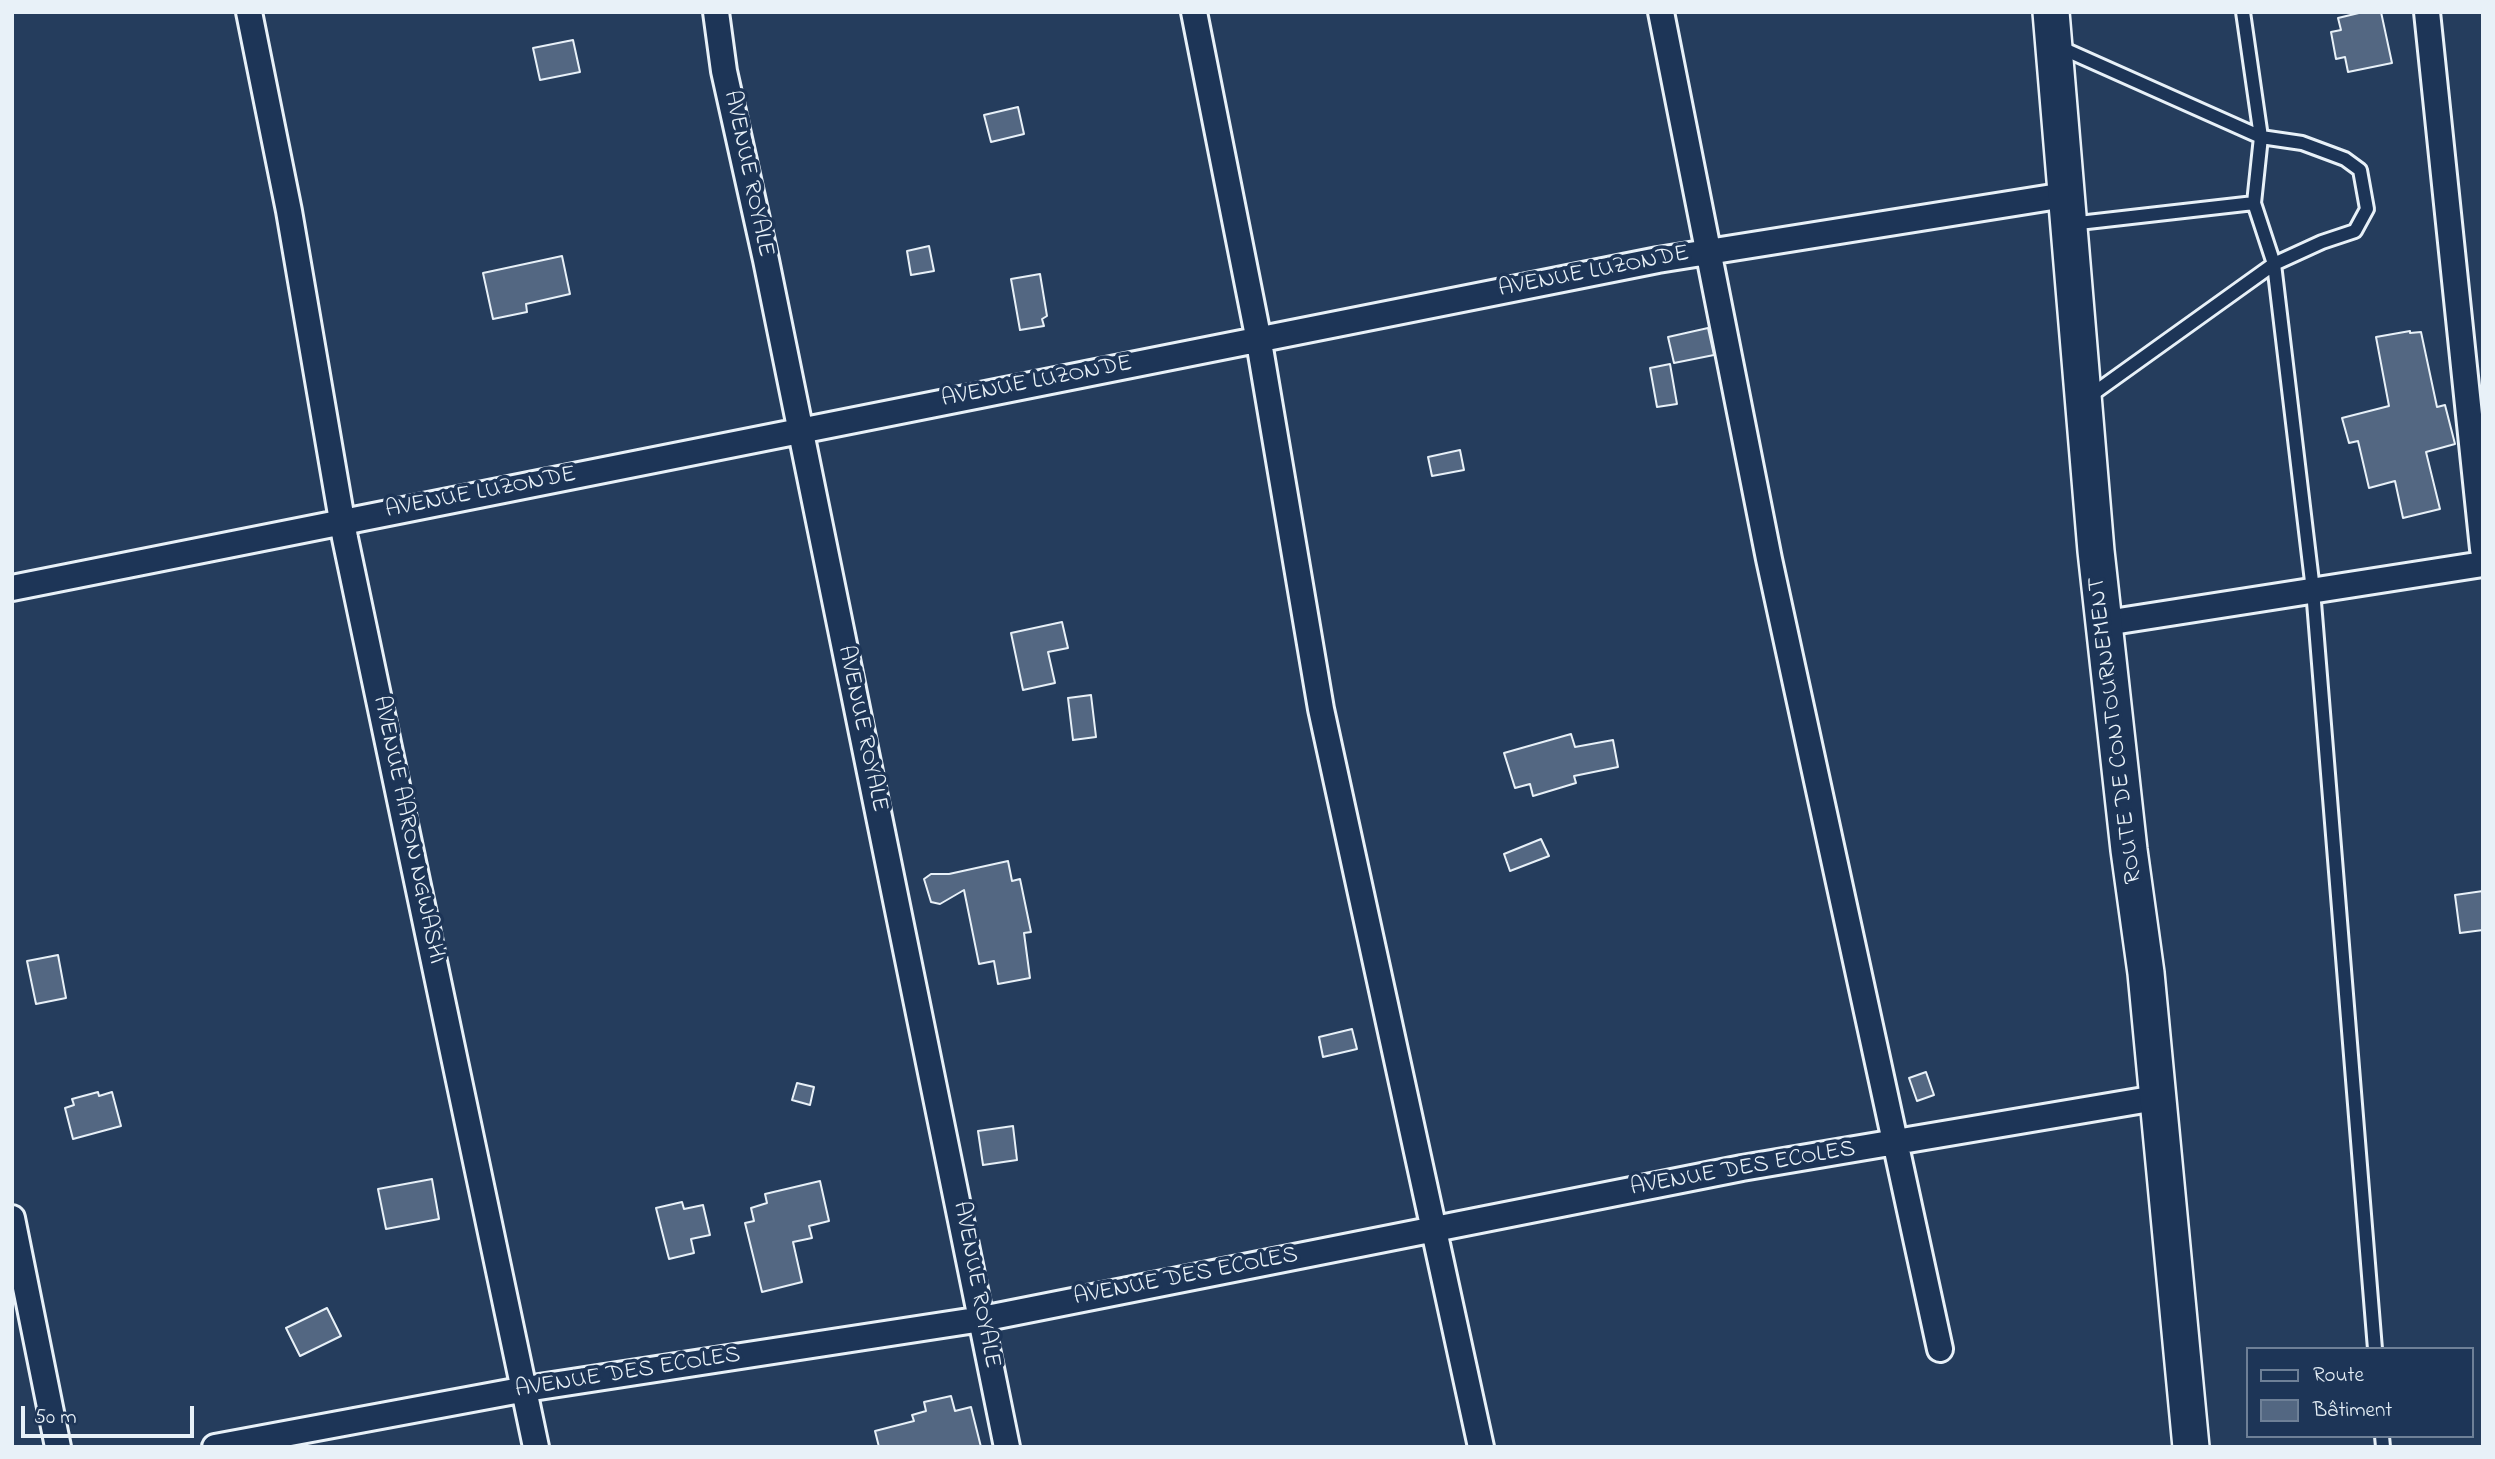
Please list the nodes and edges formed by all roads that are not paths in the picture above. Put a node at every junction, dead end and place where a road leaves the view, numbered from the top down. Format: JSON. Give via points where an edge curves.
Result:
{"nodes":[{"id":1,"x":249,"y":12,"type":"edge"},
{"id":2,"x":716,"y":12,"type":"edge"},
{"id":3,"x":1194,"y":12,"type":"edge"},
{"id":4,"x":1661,"y":12,"type":"edge"},
{"id":5,"x":2243,"y":12,"type":"edge"},
{"id":6,"x":2427,"y":12,"type":"edge"},
{"id":7,"x":2052,"y":28,"type":"edge"},
{"id":8,"x":2261,"y":137,"type":"junction"},
{"id":9,"x":2254,"y":203,"type":"junction"},
{"id":10,"x":2067,"y":210,"type":"junction"},
{"id":11,"x":1710,"y":251,"type":"junction"},
{"id":12,"x":2274,"y":264,"type":"junction"},
{"id":13,"x":1258,"y":339,"type":"junction"},
{"id":14,"x":2085,"y":400,"type":"junction"},
{"id":15,"x":800,"y":431,"type":"junction"},
{"id":16,"x":342,"y":522,"type":"junction"},
{"id":17,"x":2483,"y":549,"type":"edge"},
{"id":18,"x":2483,"y":564,"type":"edge"},
{"id":19,"x":12,"y":588,"type":"edge"},
{"id":20,"x":2313,"y":590,"type":"junction"},
{"id":21,"x":2106,"y":622,"type":"junction"},
{"id":22,"x":2156,"y":1098,"type":"junction"},
{"id":23,"x":1895,"y":1142,"type":"junction"},
{"id":24,"x":12,"y":1218,"type":"edge"},
{"id":25,"x":1435,"y":1230,"type":"junction"},
{"id":26,"x":982,"y":1319,"type":"junction"},
{"id":27,"x":2375,"y":1347,"type":"edge"},
{"id":28,"x":1940,"y":1349,"type":"dead end"},
{"id":29,"x":526,"y":1389,"type":"junction"},
{"id":30,"x":58,"y":1447,"type":"edge"},
{"id":31,"x":215,"y":1447,"type":"edge"},
{"id":32,"x":536,"y":1447,"type":"edge"},
{"id":33,"x":1007,"y":1447,"type":"edge"},
{"id":34,"x":1481,"y":1447,"type":"edge"},
{"id":35,"x":2191,"y":1447,"type":"edge"}],
"edges":[{"from":1,"to":16,"type":"street","name":"AVENUE AARON NGWASHI","via":[[289,211]]},
{"from":2,"to":15,"type":"street","name":"AVENUE ROYALE","via":[[724,71]]},
{"from":3,"to":13,"type":"street"},
{"from":4,"to":11,"type":"street"},
{"from":5,"to":8,"type":"lane"},
{"from":6,"to":17,"type":"street"},
{"from":7,"to":8,"type":"lane"},
{"from":7,"to":10,"type":"street","name":"ROUTE DE CONTOURNEMENT"},
{"from":8,"to":9,"type":"lane"},
{"from":8,"to":12,"type":"lane","via":[[2302,143],[2345,159],[2360,170],[2367,209],[2355,231]]},
{"from":9,"to":10,"type":"lane"},
{"from":9,"to":12,"type":"lane"},
{"from":10,"to":11,"type":"street","name":"AVENUE LUZONDE"},
{"from":10,"to":14,"type":"street","name":"ROUTE DE CONTOURNEMENT"},
{"from":11,"to":13,"type":"street","name":"AVENUE LUZONDE"},
{"from":11,"to":23,"type":"street","via":[[1769,559]]},
{"from":12,"to":14,"type":"lane"},
{"from":12,"to":20,"type":"lane"},
{"from":13,"to":15,"type":"street","name":"AVENUE LUZONDE"},
{"from":13,"to":25,"type":"street","via":[[1321,709]]},
{"from":14,"to":21,"type":"street","name":"ROUTE DE CONTOURNEMENT"},
{"from":15,"to":16,"type":"street","name":"AVENUE LUZONDE"},
{"from":15,"to":26,"type":"street","name":"AVENUE ROYALE"},
{"from":16,"to":19,"type":"street","name":"AVENUE LUZONDE"},
{"from":16,"to":29,"type":"street","name":"AVENUE AARON NGWASHI"},
{"from":18,"to":20,"type":"street"},
{"from":20,"to":21,"type":"street"},
{"from":20,"to":27,"type":"lane"},
{"from":21,"to":22,"type":"street","name":"ROUTE DE CONTOURNEMENT"},
{"from":22,"to":23,"type":"street","name":"AVENUE DES ECOLES"},
{"from":22,"to":35,"type":"street","name":"ROUTE DE CONTOURNEMENT"},
{"from":23,"to":25,"type":"street","name":"AVENUE DES ECOLES"},
{"from":23,"to":28,"type":"street"},
{"from":24,"to":30,"type":"street"},
{"from":25,"to":26,"type":"street","name":"AVENUE DES ECOLES"},
{"from":25,"to":34,"type":"street"},
{"from":26,"to":29,"type":"street","name":"AVENUE DES ECOLES"},
{"from":26,"to":33,"type":"street","name":"AVENUE ROYALE"},
{"from":29,"to":31,"type":"street","name":"AVENUE DES ECOLES"},
{"from":29,"to":32,"type":"street","name":"AVENUE AARON NGWASHI"}]}
